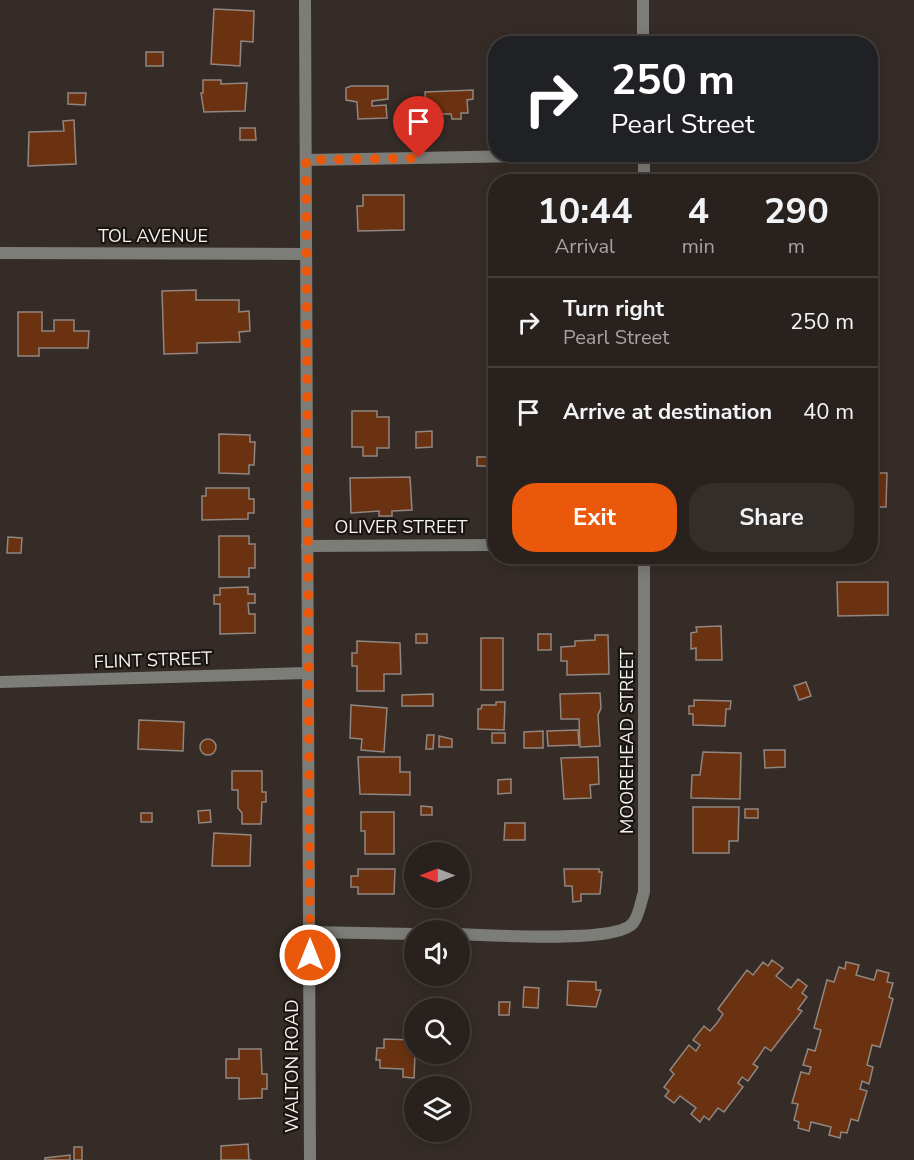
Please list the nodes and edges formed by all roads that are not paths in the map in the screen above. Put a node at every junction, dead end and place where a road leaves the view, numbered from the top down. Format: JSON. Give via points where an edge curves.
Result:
{"nodes":[{"id":1,"x":305,"y":0,"type":"edge"},
{"id":2,"x":643,"y":0,"type":"edge"},
{"id":3,"x":643,"y":36,"type":"edge"},
{"id":4,"x":488,"y":157,"type":"edge"},
{"id":5,"x":306,"y":160,"type":"junction"},
{"id":6,"x":0,"y":253,"type":"edge"},
{"id":7,"x":306,"y":254,"type":"junction"},
{"id":8,"x":488,"y":545,"type":"edge"},
{"id":9,"x":307,"y":546,"type":"junction"},
{"id":10,"x":644,"y":564,"type":"edge"},
{"id":11,"x":307,"y":673,"type":"junction"},
{"id":12,"x":0,"y":682,"type":"edge"},
{"id":13,"x":309,"y":932,"type":"junction"},
{"id":14,"x":404,"y":934,"type":"edge"},
{"id":15,"x":470,"y":934,"type":"edge"},
{"id":16,"x":310,"y":1160,"type":"edge"}],
"edges":[{"from":1,"to":5,"type":"street","name":"WALTON ROAD"},
{"from":2,"to":3,"type":"street"},
{"from":4,"to":5,"type":"street"},
{"from":5,"to":7,"type":"street","name":"WALTON ROAD"},
{"from":6,"to":7,"type":"street","name":"TOL AVENUE"},
{"from":7,"to":9,"type":"street","name":"WALTON ROAD"},
{"from":8,"to":9,"type":"street","name":"OLIVER STREET"},
{"from":9,"to":11,"type":"street","name":"WALTON ROAD"},
{"from":10,"to":15,"type":"street","name":"MOOREHEAD STREET","via":[[644,892],[633,923],[618,933],[590,936]]},
{"from":11,"to":12,"type":"street","name":"FLINT STREET"},
{"from":11,"to":13,"type":"street","name":"WALTON ROAD"},
{"from":13,"to":14,"type":"street"},
{"from":13,"to":16,"type":"street","name":"WALTON ROAD"}]}
